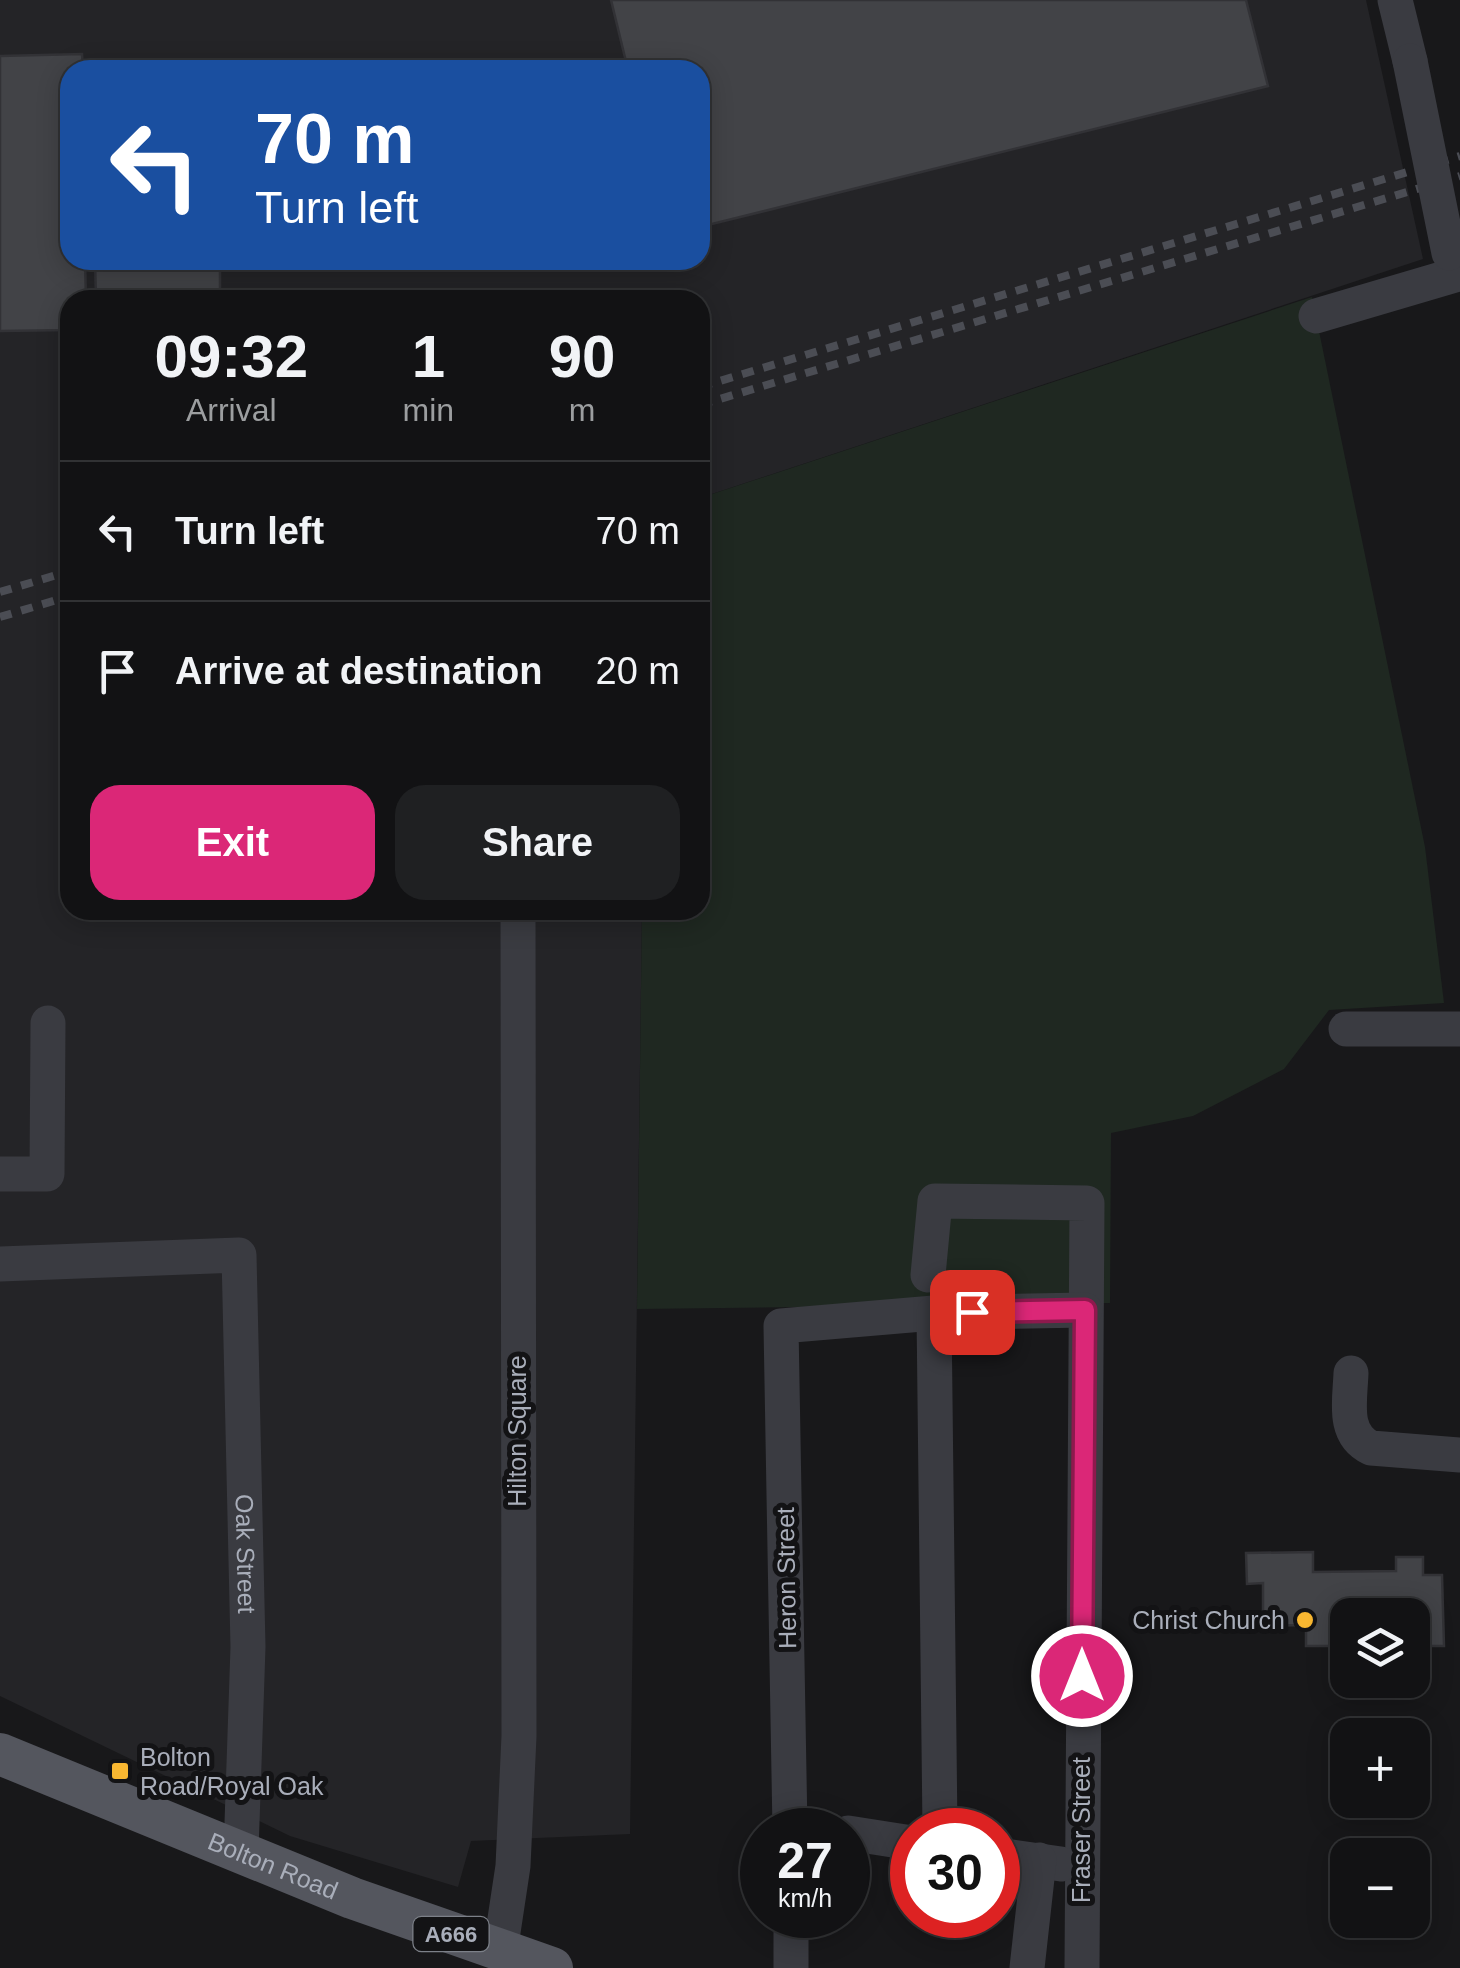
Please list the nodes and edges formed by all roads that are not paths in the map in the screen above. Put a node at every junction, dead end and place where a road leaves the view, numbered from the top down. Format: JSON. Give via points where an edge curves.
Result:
{"nodes":[{"id":1,"x":1395,"y":0,"type":"edge"},
{"id":2,"x":1404,"y":0,"type":"edge"},
{"id":3,"x":1455,"y":277,"type":"edge"},
{"id":4,"x":1316,"y":316,"type":"dead end"},
{"id":5,"x":518,"y":920,"type":"edge"},
{"id":6,"x":48,"y":1023,"type":"dead end"},
{"id":7,"x":1346,"y":1029,"type":"dead end"},
{"id":8,"x":1460,"y":1029,"type":"edge"},
{"id":9,"x":0,"y":1174,"type":"edge"},
{"id":10,"x":0,"y":1264,"type":"edge"},
{"id":11,"x":928,"y":1275,"type":"dead end"},
{"id":12,"x":934,"y":1313,"type":"junction"},
{"id":13,"x":1085,"y":1322,"type":"junction"},
{"id":14,"x":1351,"y":1373,"type":"dead end"},
{"id":15,"x":1460,"y":1455,"type":"edge"},
{"id":16,"x":2,"y":1761,"type":"edge"},
{"id":17,"x":800,"y":1808,"type":"edge"},
{"id":18,"x":940,"y":1808,"type":"edge"},
{"id":19,"x":240,"y":1852,"type":"junction"},
{"id":20,"x":1020,"y":1858,"type":"edge"},
{"id":21,"x":1039,"y":1860,"type":"junction"},
{"id":22,"x":1081,"y":1866,"type":"junction"},
{"id":23,"x":791,"y":1938,"type":"edge"},
{"id":24,"x":531,"y":1963,"type":"edge"},
{"id":25,"x":791,"y":1968,"type":"edge"},
{"id":26,"x":1027,"y":1968,"type":"edge"},
{"id":27,"x":1082,"y":1968,"type":"edge"}],
"edges":[{"from":1,"to":2,"type":"street"},
{"from":1,"to":3,"type":"street","bridge":true},
{"from":3,"to":4,"type":"street"},
{"from":5,"to":24,"type":"street","name":"Hilton Square","via":[[519,1736],[512,1866]]},
{"from":6,"to":9,"type":"street","via":[[47,1174]]},
{"from":7,"to":8,"type":"street"},
{"from":10,"to":19,"type":"street","name":"Oak Street","via":[[239,1255],[248,1647]]},
{"from":11,"to":13,"type":"street","name":"Fraser Street","via":[[935,1201],[1087,1204]]},
{"from":12,"to":13,"type":"street"},
{"from":12,"to":17,"type":"street","name":"Heron Street","via":[[781,1326]]},
{"from":12,"to":18,"type":"street"},
{"from":13,"to":22,"type":"street","name":"Fraser Street"},
{"from":14,"to":15,"type":"street","via":[[1350,1422],[1358,1442]]},
{"from":16,"to":19,"type":"main road","name":"Bolton Road","number":"A666"},
{"from":19,"to":24,"type":"main road","name":"Bolton Road","number":"A666"},
{"from":20,"to":21,"type":"street"},
{"from":21,"to":22,"type":"street"},
{"from":21,"to":26,"type":"street"},
{"from":22,"to":27,"type":"street","name":"Fraser Street"},
{"from":23,"to":25,"type":"street"}]}
